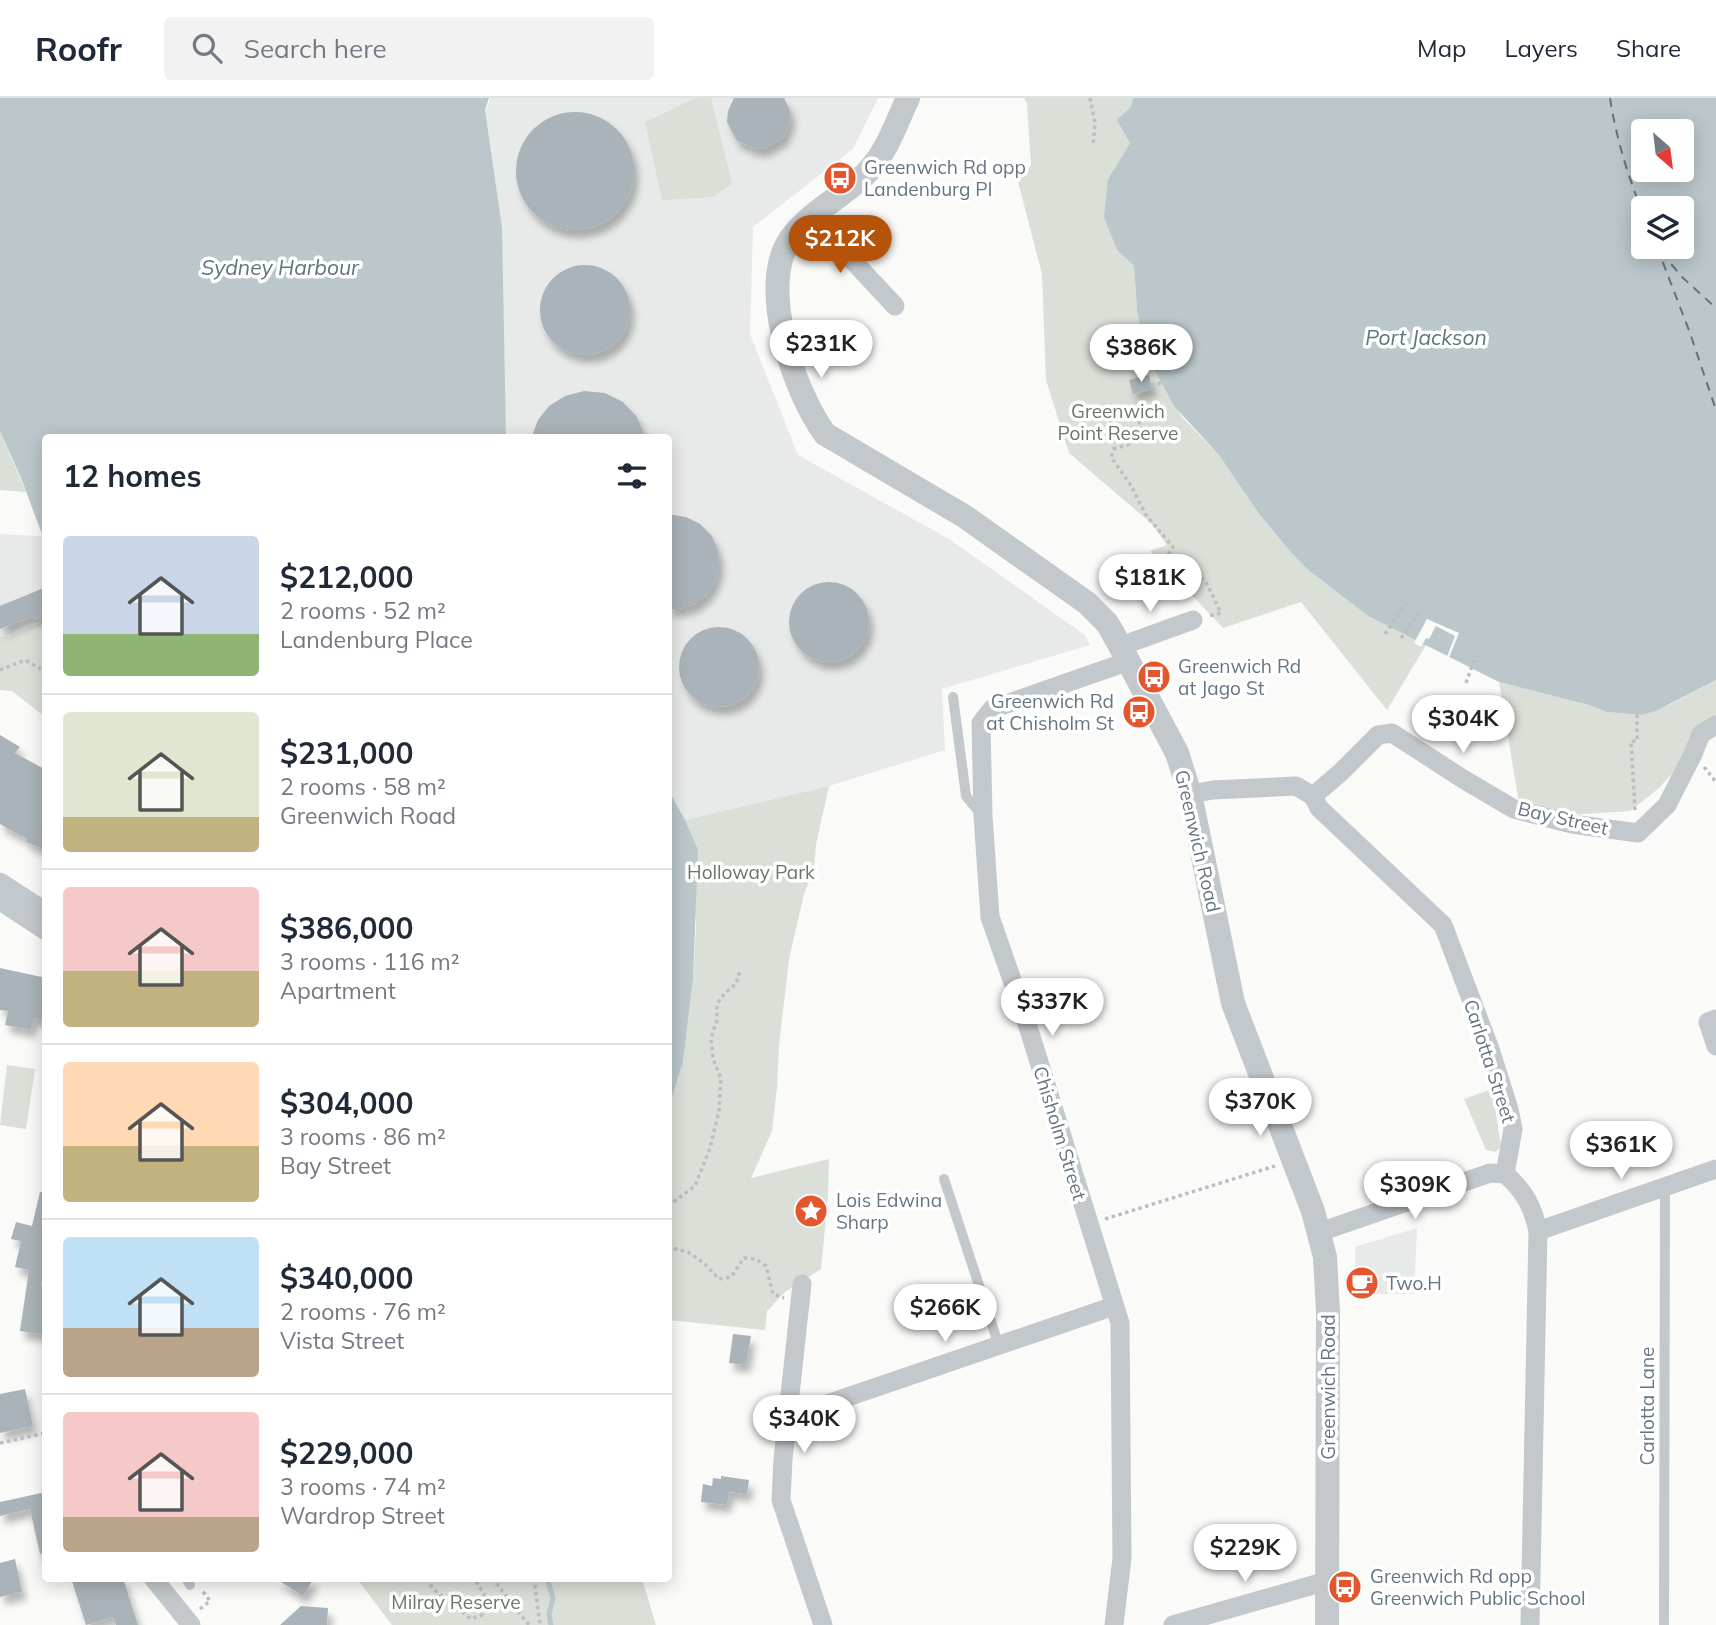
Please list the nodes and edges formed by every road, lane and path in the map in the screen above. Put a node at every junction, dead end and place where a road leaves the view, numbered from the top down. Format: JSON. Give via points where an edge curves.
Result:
{"nodes":[{"id":1,"x":908,"y":98,"type":"edge"},
{"id":2,"x":1090,"y":98,"type":"edge"},
{"id":3,"x":1093,"y":146,"type":"dead end"},
{"id":4,"x":812,"y":217,"type":"junction"},
{"id":5,"x":895,"y":306,"type":"dead end"},
{"id":6,"x":1165,"y":382,"type":"dead end"},
{"id":7,"x":1152,"y":385,"type":"dead end"},
{"id":8,"x":1139,"y":414,"type":"dead end"},
{"id":9,"x":1110,"y":419,"type":"dead end"},
{"id":10,"x":1114,"y":449,"type":"junction"},
{"id":11,"x":1407,"y":601,"type":"dead end"},
{"id":12,"x":1420,"y":610,"type":"dead end"},
{"id":13,"x":1193,"y":620,"type":"joint"},
{"id":14,"x":1385,"y":634,"type":"dead end"},
{"id":15,"x":1401,"y":638,"type":"dead end"},
{"id":16,"x":1125,"y":654,"type":"junction"},
{"id":17,"x":1476,"y":655,"type":"dead end"},
{"id":18,"x":0,"y":670,"type":"edge"},
{"id":19,"x":42,"y":671,"type":"edge"},
{"id":20,"x":1466,"y":683,"type":"dead end"},
{"id":21,"x":953,"y":697,"type":"dead end"},
{"id":22,"x":1637,"y":711,"type":"dead end"},
{"id":23,"x":1716,"y":725,"type":"edge"},
{"id":24,"x":1190,"y":794,"type":"junction"},
{"id":25,"x":1312,"y":796,"type":"junction"},
{"id":26,"x":983,"y":816,"type":"junction"},
{"id":27,"x":1638,"y":833,"type":"junction"},
{"id":28,"x":0,"y":882,"type":"edge"},
{"id":29,"x":0,"y":901,"type":"edge"},
{"id":30,"x":42,"y":909,"type":"edge"},
{"id":31,"x":42,"y":928,"type":"edge"},
{"id":32,"x":740,"y":971,"type":"dead end"},
{"id":33,"x":1712,"y":1021,"type":"edge"},
{"id":34,"x":1716,"y":1046,"type":"edge"},
{"id":35,"x":1293,"y":1160,"type":"junction"},
{"id":36,"x":1716,"y":1169,"type":"edge"},
{"id":37,"x":1505,"y":1174,"type":"junction"},
{"id":38,"x":944,"y":1179,"type":"dead end"},
{"id":39,"x":1665,"y":1187,"type":"junction"},
{"id":40,"x":672,"y":1203,"type":"edge"},
{"id":41,"x":1088,"y":1224,"type":"junction"},
{"id":42,"x":1538,"y":1231,"type":"junction"},
{"id":43,"x":1320,"y":1232,"type":"junction"},
{"id":44,"x":672,"y":1250,"type":"edge"},
{"id":45,"x":802,"y":1284,"type":"joint"},
{"id":46,"x":1114,"y":1306,"type":"junction"},
{"id":47,"x":999,"y":1347,"type":"junction"},
{"id":48,"x":789,"y":1417,"type":"junction"},
{"id":49,"x":42,"y":1434,"type":"edge"},
{"id":50,"x":0,"y":1443,"type":"edge"},
{"id":51,"x":1327,"y":1581,"type":"junction"},
{"id":52,"x":157,"y":1582,"type":"edge"},
{"id":53,"x":190,"y":1582,"type":"edge"},
{"id":54,"x":430,"y":1582,"type":"edge"},
{"id":55,"x":476,"y":1582,"type":"edge"},
{"id":56,"x":495,"y":1582,"type":"edge"},
{"id":57,"x":535,"y":1582,"type":"edge"},
{"id":58,"x":193,"y":1619,"type":"edge"},
{"id":59,"x":529,"y":1625,"type":"edge"},
{"id":60,"x":540,"y":1625,"type":"edge"},
{"id":61,"x":823,"y":1625,"type":"edge"},
{"id":62,"x":1114,"y":1625,"type":"edge"},
{"id":63,"x":1173,"y":1625,"type":"edge"},
{"id":64,"x":1327,"y":1625,"type":"edge"},
{"id":65,"x":1530,"y":1625,"type":"edge"},
{"id":66,"x":1664,"y":1625,"type":"edge"}],
"edges":[{"from":1,"to":4,"type":"street","name":"Greenwich Road","via":[[871,168]]},
{"from":2,"to":3,"type":"path"},
{"from":4,"to":5,"type":"street"},
{"from":4,"to":16,"type":"street","name":"Greenwich Road","via":[[783,251],[779,288],[782,335],[812,417],[825,434],[964,516],[1065,586],[1107,623]]},
{"from":6,"to":7,"type":"path"},
{"from":8,"to":10,"type":"path","via":[[1140,436]]},
{"from":9,"to":10,"type":"path"},
{"from":10,"to":13,"type":"path","via":[[1115,465],[1146,515],[1173,547],[1169,554],[1206,582],[1221,613]]},
{"from":11,"to":14,"type":"path"},
{"from":12,"to":15,"type":"path"},
{"from":13,"to":16,"type":"street","name":"Chisholm Street"},
{"from":16,"to":24,"type":"street","name":"Greenwich Road","via":[[1177,753]]},
{"from":16,"to":26,"type":"street","name":"Chisholm Street","via":[[992,709],[981,723]]},
{"from":17,"to":20,"type":"path"},
{"from":18,"to":19,"type":"path","via":[[25,660]]},
{"from":21,"to":26,"type":"lane","via":[[966,796]]},
{"from":22,"to":27,"type":"path","via":[[1637,741],[1631,741]]},
{"from":23,"to":27,"type":"street","via":[[1701,734],[1667,805]]},
{"from":24,"to":25,"type":"street","via":[[1296,786]]},
{"from":24,"to":35,"type":"street","name":"Greenwich Road","via":[[1233,1003]]},
{"from":25,"to":27,"type":"street","name":"Bay Street","via":[[1378,735],[1392,733],[1514,809],[1572,824]]},
{"from":25,"to":37,"type":"street","name":"Carlotta Street","via":[[1319,808],[1443,925],[1514,1129]]},
{"from":26,"to":41,"type":"street","name":"Chisholm Street","via":[[990,917]]},
{"from":28,"to":30,"type":"street"},
{"from":29,"to":31,"type":"street"},
{"from":32,"to":40,"type":"path","via":[[736,984],[717,1004],[711,1038],[721,1078],[710,1148],[695,1186]]},
{"from":33,"to":34,"type":"street"},
{"from":35,"to":41,"type":"path"},
{"from":35,"to":43,"type":"street","name":"Greenwich Road"},
{"from":36,"to":39,"type":"street"},
{"from":37,"to":42,"type":"street","via":[[1534,1211]]},
{"from":37,"to":43,"type":"street","via":[[1490,1173]]},
{"from":38,"to":47,"type":"lane"},
{"from":39,"to":42,"type":"street"},
{"from":39,"to":66,"type":"lane","name":"Carlotta Lane"},
{"from":41,"to":46,"type":"street","name":"Chisholm Street"},
{"from":42,"to":65,"type":"street"},
{"from":43,"to":51,"type":"street","name":"Greenwich Road","via":[[1328,1312]]},
{"from":44,"to":45,"type":"path","via":[[688,1252],[719,1279],[732,1277],[744,1258],[756,1259],[766,1266],[773,1294],[785,1298]]},
{"from":45,"to":48,"type":"street"},
{"from":46,"to":47,"type":"street"},
{"from":46,"to":62,"type":"street","name":"Chisholm Street","via":[[1122,1334],[1122,1558]]},
{"from":47,"to":48,"type":"street"},
{"from":48,"to":61,"type":"street","via":[[781,1500]]},
{"from":49,"to":50,"type":"path"},
{"from":51,"to":63,"type":"street"},
{"from":51,"to":64,"type":"street","name":"Greenwich Road"},
{"from":52,"to":58,"type":"street"},
{"from":53,"to":58,"type":"path","via":[[210,1601]]},
{"from":54,"to":55,"type":"path","via":[[471,1619],[482,1615],[485,1596]]},
{"from":56,"to":59,"type":"path"},
{"from":57,"to":60,"type":"path"}]}
